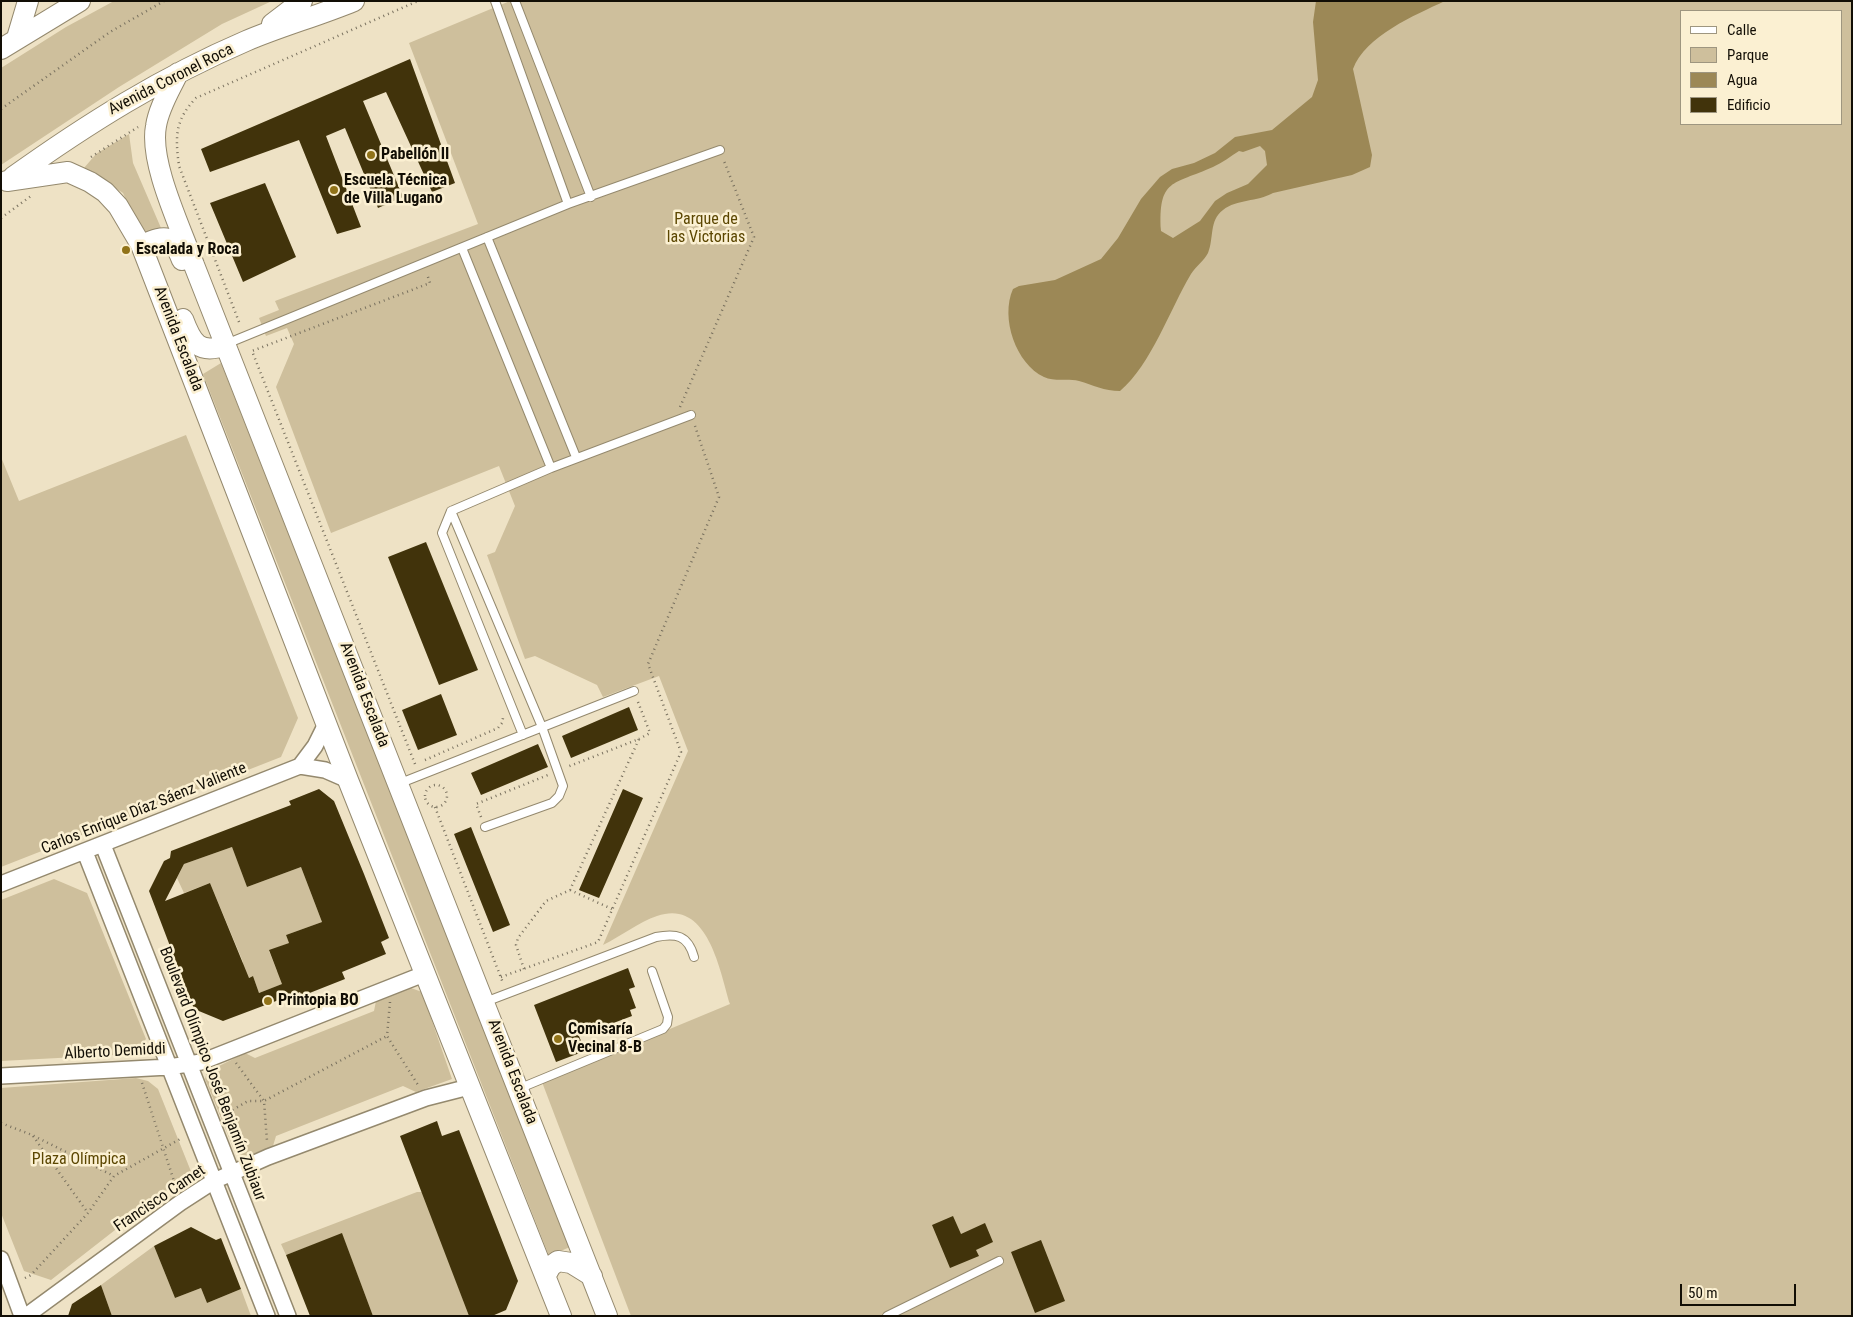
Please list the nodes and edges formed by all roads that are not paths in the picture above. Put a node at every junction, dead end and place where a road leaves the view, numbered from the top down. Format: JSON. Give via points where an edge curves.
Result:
{"nodes":[{"id":1,"x":28,"y":1,"type":"edge"},
{"id":2,"x":80,"y":1,"type":"edge"},
{"id":3,"x":302,"y":1,"type":"edge"},
{"id":4,"x":354,"y":1,"type":"edge"},
{"id":5,"x":495,"y":1,"type":"edge"},
{"id":6,"x":515,"y":1,"type":"edge"},
{"id":7,"x":248,"y":41,"type":"junction"},
{"id":8,"x":9,"y":44,"type":"edge"},
{"id":9,"x":178,"y":73,"type":"junction"},
{"id":10,"x":720,"y":150,"type":"road end"},
{"id":11,"x":4,"y":183,"type":"edge"},
{"id":12,"x":591,"y":197,"type":"junction"},
{"id":13,"x":568,"y":204,"type":"junction"},
{"id":14,"x":487,"y":237,"type":"junction"},
{"id":15,"x":462,"y":248,"type":"junction"},
{"id":16,"x":144,"y":253,"type":"junction"},
{"id":17,"x":215,"y":317,"type":"junction"},
{"id":18,"x":226,"y":345,"type":"junction"},
{"id":19,"x":691,"y":415,"type":"road end"},
{"id":20,"x":576,"y":458,"type":"junction"},
{"id":21,"x":551,"y":468,"type":"junction"},
{"id":22,"x":451,"y":511,"type":"junction"},
{"id":23,"x":634,"y":691,"type":"road end"},
{"id":24,"x":326,"y":724,"type":"junction"},
{"id":25,"x":542,"y":727,"type":"junction"},
{"id":26,"x":523,"y":735,"type":"junction"},
{"id":27,"x":300,"y":766,"type":"junction"},
{"id":28,"x":348,"y":780,"type":"junction"},
{"id":29,"x":398,"y":784,"type":"junction"},
{"id":30,"x":485,"y":827,"type":"road end"},
{"id":31,"x":103,"y":845,"type":"junction"},
{"id":32,"x":84,"y":852,"type":"junction"},
{"id":33,"x":1,"y":884,"type":"edge"},
{"id":34,"x":694,"y":957,"type":"dead end"},
{"id":35,"x":652,"y":971,"type":"dead end"},
{"id":36,"x":424,"y":974,"type":"junction"},
{"id":37,"x":484,"y":1002,"type":"junction"},
{"id":38,"x":189,"y":1064,"type":"junction"},
{"id":39,"x":169,"y":1067,"type":"junction"},
{"id":40,"x":1,"y":1076,"type":"edge"},
{"id":41,"x":469,"y":1087,"type":"junction"},
{"id":42,"x":518,"y":1089,"type":"junction"},
{"id":43,"x":232,"y":1174,"type":"junction"},
{"id":44,"x":214,"y":1181,"type":"junction"},
{"id":45,"x":1,"y":1259,"type":"edge"},
{"id":46,"x":999,"y":1261,"type":"dead end"},
{"id":47,"x":546,"y":1275,"type":"junction"},
{"id":48,"x":592,"y":1276,"type":"junction"},
{"id":49,"x":556,"y":1314,"type":"edge"},
{"id":50,"x":22,"y":1316,"type":"edge"},
{"id":51,"x":26,"y":1316,"type":"edge"},
{"id":52,"x":267,"y":1316,"type":"edge"},
{"id":53,"x":288,"y":1316,"type":"edge"},
{"id":54,"x":607,"y":1316,"type":"edge"},
{"id":55,"x":887,"y":1316,"type":"edge"}],
"edges":[{"from":1,"to":8,"type":"main road"},
{"from":2,"to":8,"type":"main road"},
{"from":3,"to":7,"type":"main road"},
{"from":4,"to":7,"type":"main road","name":"Avenida Coronel Roca"},
{"from":5,"to":13,"type":"lane"},
{"from":6,"to":12,"type":"lane"},
{"from":7,"to":9,"type":"main road","name":"Avenida Coronel Roca"},
{"from":9,"to":11,"type":"main road","name":"Avenida Coronel Roca","via":[[90,123]]},
{"from":9,"to":17,"type":"main road","name":"Avenida Escalada","via":[[156,123],[156,154]]},
{"from":10,"to":12,"type":"lane"},
{"from":11,"to":16,"type":"main road","name":"Avenida Escalada","via":[[68,172],[90,182],[118,206]]},
{"from":12,"to":13,"type":"lane"},
{"from":13,"to":14,"type":"lane"},
{"from":14,"to":15,"type":"lane"},
{"from":14,"to":20,"type":"lane"},
{"from":15,"to":18,"type":"lane"},
{"from":15,"to":21,"type":"lane"},
{"from":16,"to":17,"type":"main road","via":[[161,237],[173,241],[199,302]]},
{"from":16,"to":18,"type":"main road","via":[[166,276],[194,341],[205,349]]},
{"from":16,"to":24,"type":"main road","name":"Avenida Escalada"},
{"from":17,"to":18,"type":"main road","name":"Avenida Escalada"},
{"from":18,"to":29,"type":"main road","name":"Avenida Escalada"},
{"from":19,"to":20,"type":"lane"},
{"from":20,"to":21,"type":"lane"},
{"from":21,"to":22,"type":"lane"},
{"from":22,"to":25,"type":"lane"},
{"from":22,"to":26,"type":"lane","via":[[442,533]]},
{"from":23,"to":25,"type":"lane"},
{"from":24,"to":27,"type":"street"},
{"from":24,"to":28,"type":"main road","name":"Avenida Escalada"},
{"from":25,"to":26,"type":"lane"},
{"from":25,"to":30,"type":"lane","via":[[563,786],[559,796],[552,803]]},
{"from":26,"to":29,"type":"lane"},
{"from":27,"to":28,"type":"street","via":[[325,770]]},
{"from":27,"to":31,"type":"street","name":"Carlos Enrique Díaz Sáenz Valiente"},
{"from":28,"to":36,"type":"main road","name":"Avenida Escalada"},
{"from":29,"to":37,"type":"main road","name":"Avenida Escalada"},
{"from":31,"to":32,"type":"street","name":"Carlos Enrique Díaz Sáenz Valiente"},
{"from":31,"to":38,"type":"street","name":"Boulevard Olímpico José Benjamín Zubiaur"},
{"from":32,"to":33,"type":"street","name":"Carlos Enrique Díaz Sáenz Valiente"},
{"from":32,"to":39,"type":"street"},
{"from":34,"to":37,"type":"lane","via":[[690,944],[670,934]]},
{"from":35,"to":42,"type":"lane","via":[[668,1017],[663,1029]]},
{"from":36,"to":38,"type":"street","name":"Alberto Demiddi","via":[[228,1052]]},
{"from":36,"to":41,"type":"main road","name":"Avenida Escalada"},
{"from":37,"to":42,"type":"main road","name":"Avenida Escalada"},
{"from":38,"to":39,"type":"street","name":"Alberto Demiddi"},
{"from":38,"to":43,"type":"street","name":"Boulevard Olímpico José Benjamín Zubiaur"},
{"from":39,"to":40,"type":"street","name":"Alberto Demiddi"},
{"from":39,"to":44,"type":"street"},
{"from":41,"to":43,"type":"street","name":"Francisco Camet","via":[[426,1098],[268,1157]]},
{"from":41,"to":47,"type":"main road","name":"Avenida Escalada"},
{"from":42,"to":48,"type":"main road","name":"Avenida Escalada"},
{"from":43,"to":44,"type":"street","name":"Francisco Camet"},
{"from":43,"to":53,"type":"street","name":"Boulevard Olímpico José Benjamín Zubiaur"},
{"from":44,"to":51,"type":"street","name":"Francisco Camet"},
{"from":44,"to":52,"type":"street"},
{"from":45,"to":50,"type":"street"},
{"from":46,"to":55,"type":"lane"},
{"from":47,"to":48,"type":"main road","via":[[558,1261],[572,1263]]},
{"from":47,"to":49,"type":"main road","name":"Avenida Escalada"},
{"from":48,"to":54,"type":"main road","name":"Avenida Escalada"}]}
